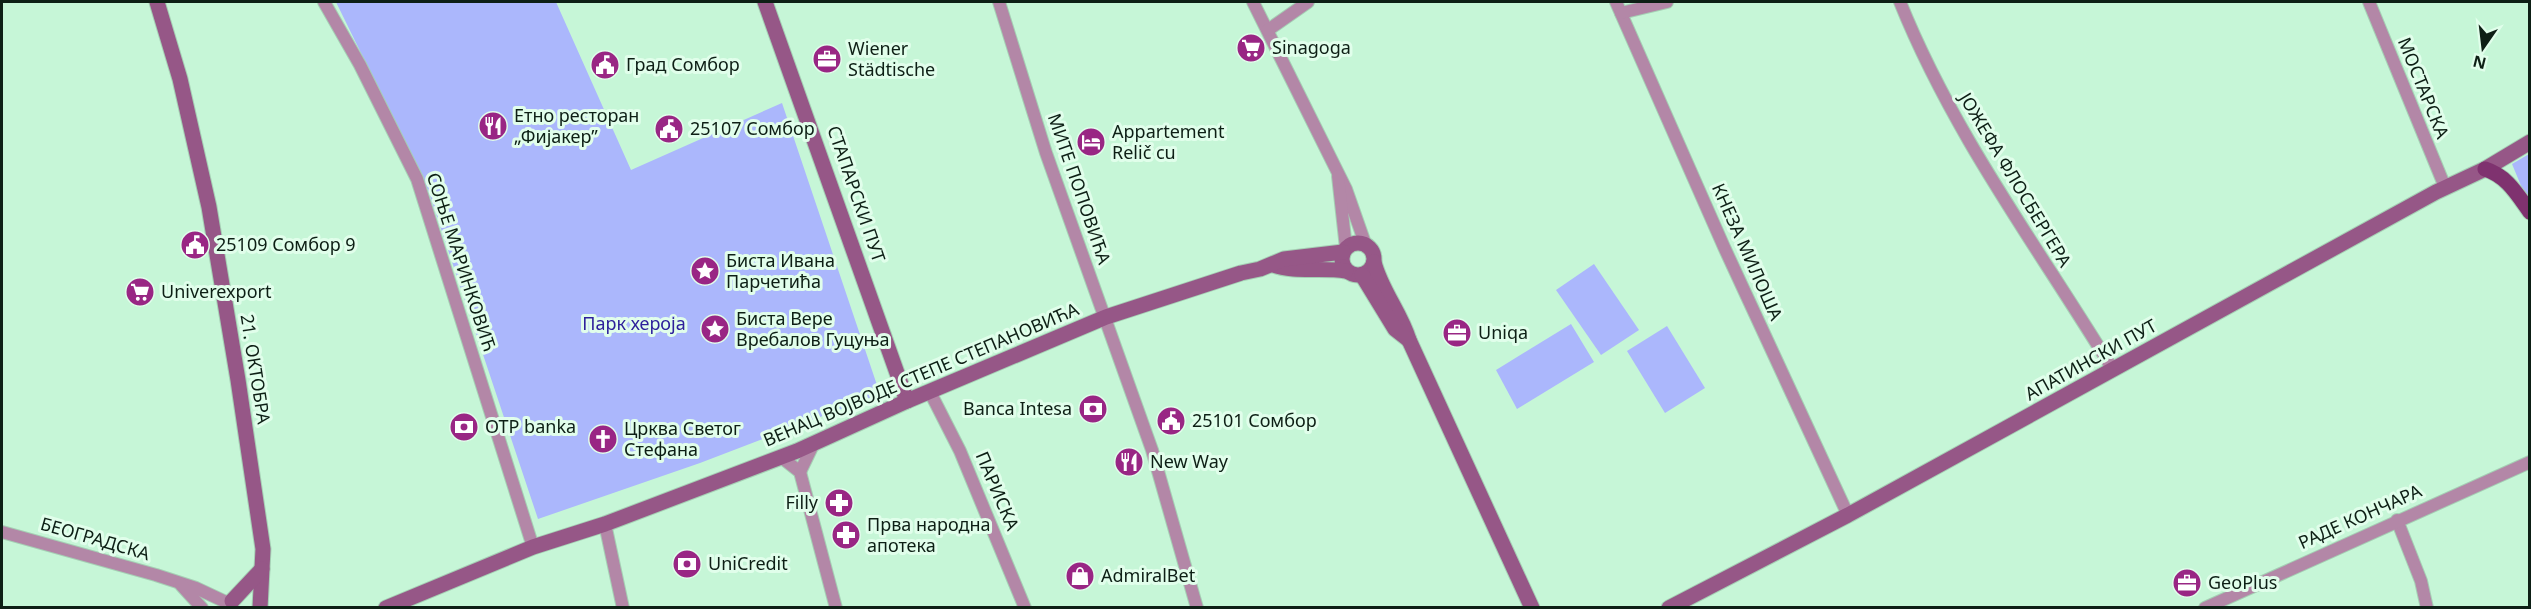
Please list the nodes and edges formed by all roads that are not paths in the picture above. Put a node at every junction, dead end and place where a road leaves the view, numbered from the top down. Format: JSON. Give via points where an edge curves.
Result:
{"nodes":[{"id":1,"x":157,"y":2,"type":"edge"},
{"id":2,"x":324,"y":2,"type":"edge"},
{"id":3,"x":765,"y":2,"type":"edge"},
{"id":4,"x":999,"y":2,"type":"edge"},
{"id":5,"x":1253,"y":2,"type":"edge"},
{"id":6,"x":1308,"y":2,"type":"edge"},
{"id":7,"x":1666,"y":2,"type":"edge"},
{"id":8,"x":1900,"y":2,"type":"edge"},
{"id":9,"x":2369,"y":2,"type":"edge"},
{"id":10,"x":1618,"y":7,"type":"edge"},
{"id":11,"x":1268,"y":30,"type":"junction"},
{"id":12,"x":2529,"y":142,"type":"edge"},
{"id":13,"x":2485,"y":169,"type":"junction"},
{"id":14,"x":1338,"y":175,"type":"junction"},
{"id":15,"x":2445,"y":187,"type":"junction"},
{"id":16,"x":2529,"y":212,"type":"edge"},
{"id":17,"x":1366,"y":246,"type":"junction"},
{"id":18,"x":1345,"y":250,"type":"junction"},
{"id":19,"x":1374,"y":262,"type":"junction"},
{"id":20,"x":1273,"y":265,"type":"junction"},
{"id":21,"x":1354,"y":273,"type":"junction"},
{"id":22,"x":1106,"y":317,"type":"junction"},
{"id":23,"x":1409,"y":340,"type":"junction"},
{"id":24,"x":2113,"y":370,"type":"junction"},
{"id":25,"x":930,"y":392,"type":"junction"},
{"id":26,"x":907,"y":401,"type":"junction"},
{"id":27,"x":814,"y":443,"type":"junction"},
{"id":28,"x":781,"y":457,"type":"junction"},
{"id":29,"x":2529,"y":462,"type":"edge"},
{"id":30,"x":800,"y":472,"type":"junction"},
{"id":31,"x":1848,"y":515,"type":"junction"},
{"id":32,"x":2397,"y":520,"type":"junction"},
{"id":33,"x":605,"y":524,"type":"junction"},
{"id":34,"x":2,"y":532,"type":"edge"},
{"id":35,"x":533,"y":547,"type":"junction"},
{"id":36,"x":262,"y":569,"type":"junction"},
{"id":37,"x":178,"y":582,"type":"junction"},
{"id":38,"x":227,"y":604,"type":"edge"},
{"id":39,"x":202,"y":608,"type":"edge"},
{"id":40,"x":259,"y":608,"type":"edge"},
{"id":41,"x":386,"y":608,"type":"edge"},
{"id":42,"x":623,"y":608,"type":"edge"},
{"id":43,"x":836,"y":608,"type":"edge"},
{"id":44,"x":1025,"y":608,"type":"edge"},
{"id":45,"x":1197,"y":608,"type":"edge"},
{"id":46,"x":1532,"y":608,"type":"edge"},
{"id":47,"x":1669,"y":608,"type":"edge"},
{"id":48,"x":2205,"y":608,"type":"edge"},
{"id":49,"x":2427,"y":608,"type":"edge"}],
"edges":[{"from":1,"to":36,"type":"main road","name":"21. ОКТОБРА","via":[[183,90],[209,207],[263,549]]},
{"from":2,"to":35,"type":"street","name":"СОЊЕ МАРИНКОВИЋ","via":[[417,179]]},
{"from":3,"to":26,"type":"main road","name":"СТАПАРСКИ ПУТ"},
{"from":4,"to":22,"type":"street","name":"МИТЕ ПОПОВИЋА","via":[[1046,153]]},
{"from":5,"to":11,"type":"street"},
{"from":6,"to":11,"type":"street"},
{"from":7,"to":10,"type":"street"},
{"from":8,"to":24,"type":"street","name":"ЈОЖЕФА ФЛОСБЕРГЕРА","via":[[1920,51],[1972,149]]},
{"from":9,"to":15,"type":"street","name":"МОСТАРСКА"},
{"from":10,"to":31,"type":"street","name":"КНЕЗА МИЛОША"},
{"from":11,"to":14,"type":"street"},
{"from":12,"to":13,"type":"main road","name":"АПАТИНСКИ ПУТ"},
{"from":13,"to":15,"type":"main road","name":"АПАТИНСКИ ПУТ"},
{"from":13,"to":16,"type":"main road","via":[[2508,183]]},
{"from":14,"to":17,"type":"street"},
{"from":14,"to":18,"type":"street"},
{"from":15,"to":24,"type":"main road","name":"АПАТИНСКИ ПУТ"},
{"from":17,"to":18,"type":"main road","via":[[1356,243]]},
{"from":17,"to":19,"type":"main road"},
{"from":18,"to":20,"type":"main road","name":"ВЕНАЦ ВОЈВОДЕ СТЕПЕ СТЕПАНОВИЋА","via":[[1284,259]]},
{"from":18,"to":21,"type":"main road","via":[[1342,262]]},
{"from":19,"to":21,"type":"main road","via":[[1370,270]]},
{"from":19,"to":23,"type":"main road"},
{"from":20,"to":21,"type":"main road","name":"ВЕНАЦ ВОЈВОДЕ СТЕПЕ СТЕПАНОВИЋА"},
{"from":20,"to":22,"type":"main road","name":"ВЕНАЦ ВОЈВОДЕ СТЕПЕ СТЕПАНОВИЋА"},
{"from":21,"to":23,"type":"main road","via":[[1395,329]]},
{"from":22,"to":25,"type":"main road","name":"ВЕНАЦ ВОЈВОДЕ СТЕПЕ СТЕПАНОВИЋА"},
{"from":22,"to":45,"type":"street","name":"МИТЕ ПОПОВИЋА","via":[[1152,450]]},
{"from":23,"to":46,"type":"main road"},
{"from":24,"to":31,"type":"main road","name":"АПАТИНСКИ ПУТ"},
{"from":25,"to":26,"type":"main road","name":"ВЕНАЦ ВОЈВОДЕ СТЕПЕ СТЕПАНОВИЋА"},
{"from":25,"to":44,"type":"street","name":"ПАРИСКА","via":[[960,451]]},
{"from":26,"to":27,"type":"main road","name":"ВЕНАЦ ВОЈВОДЕ СТЕПЕ СТЕПАНОВИЋА"},
{"from":27,"to":28,"type":"main road","name":"ВЕНАЦ ВОЈВОДЕ СТЕПЕ СТЕПАНОВИЋА"},
{"from":27,"to":30,"type":"street"},
{"from":28,"to":30,"type":"street"},
{"from":28,"to":33,"type":"main road","name":"ВЕНАЦ ВОЈВОДЕ СТЕПЕ СТЕПАНОВИЋА"},
{"from":29,"to":32,"type":"street","name":"РАДЕ КОНЧАРА"},
{"from":30,"to":43,"type":"street"},
{"from":31,"to":47,"type":"main road","name":"АПАТИНСКИ ПУТ"},
{"from":32,"to":48,"type":"street","name":"РАДЕ КОНЧАРА"},
{"from":32,"to":49,"type":"street","via":[[2421,581]]},
{"from":33,"to":35,"type":"main road","name":"ВЕНАЦ ВОЈВОДЕ СТЕПЕ СТЕПАНОВИЋА"},
{"from":33,"to":42,"type":"street"},
{"from":34,"to":37,"type":"street","name":"БЕОГРАДСКА"},
{"from":35,"to":41,"type":"main road","name":"ВЕНАЦ ВОЈВОДЕ СТЕПЕ СТЕПАНОВИЋА"},
{"from":36,"to":38,"type":"main road"},
{"from":36,"to":40,"type":"main road","name":"21. ОКТОБРА"},
{"from":37,"to":38,"type":"street","name":"БЕОГРАДСКА"},
{"from":37,"to":39,"type":"street"},
{"from":38,"to":40,"type":"main road","via":[[247,601]]}]}
